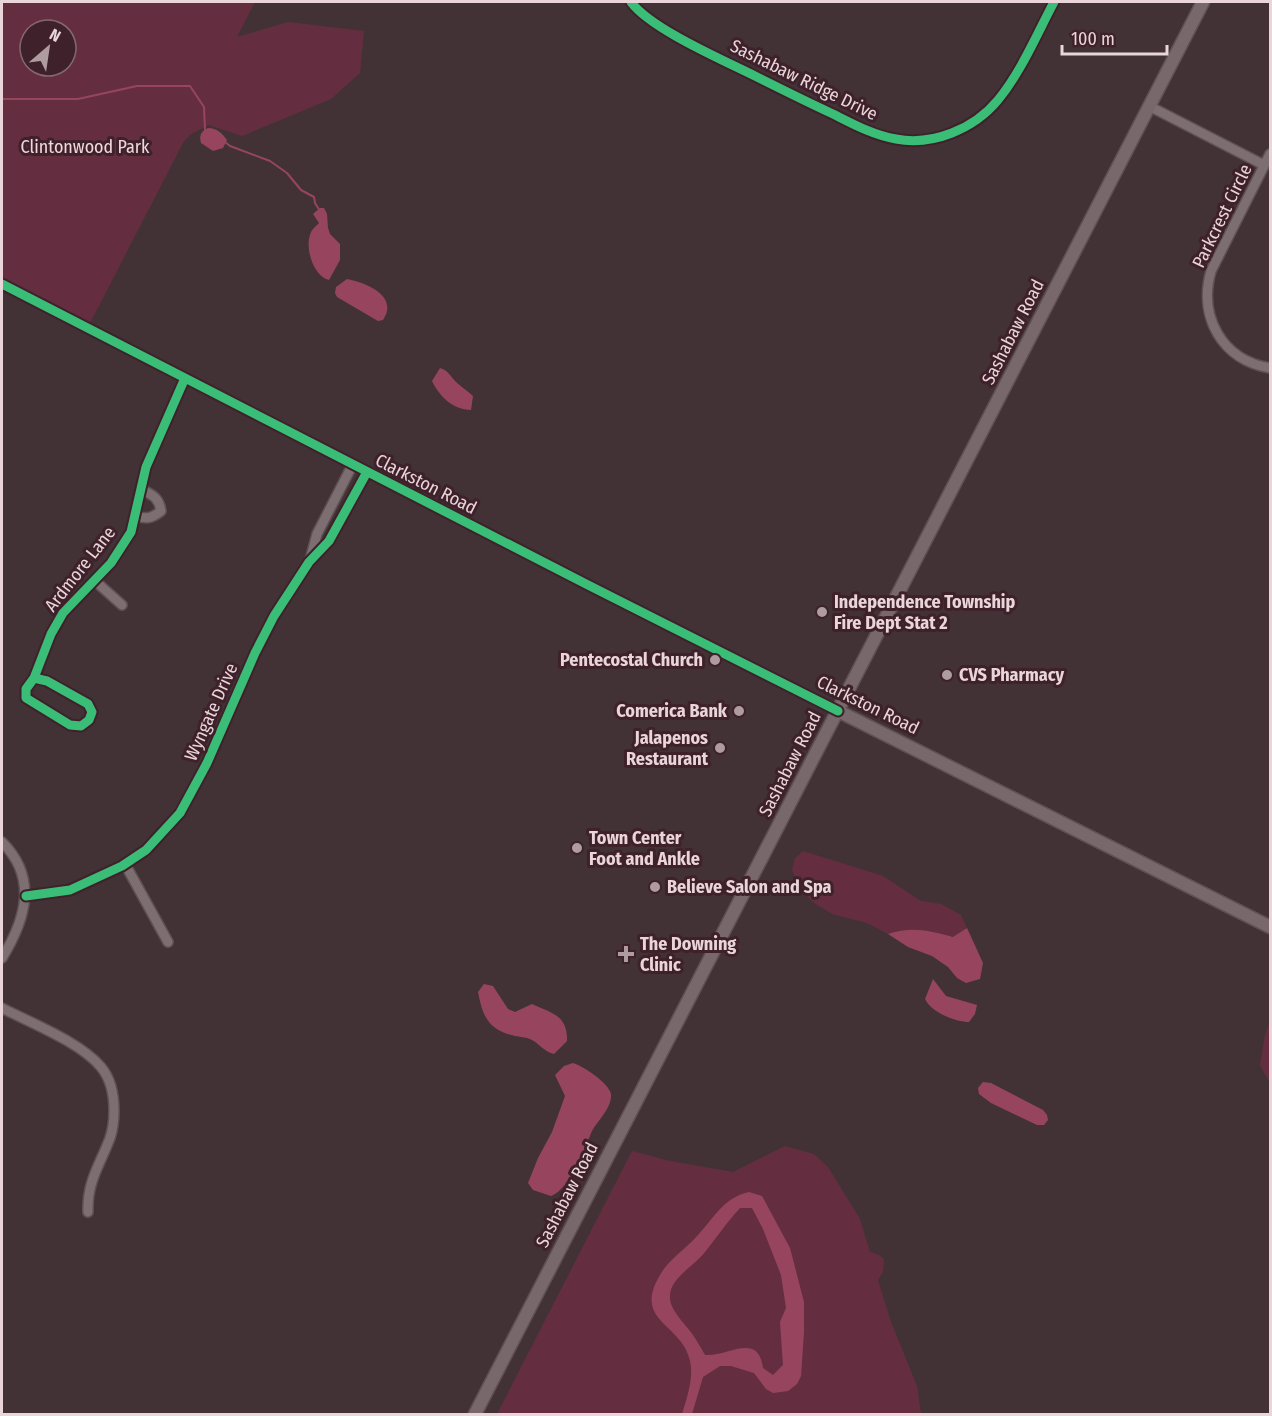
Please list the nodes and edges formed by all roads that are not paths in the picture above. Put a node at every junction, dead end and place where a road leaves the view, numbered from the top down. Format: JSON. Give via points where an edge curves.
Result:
{"nodes":[{"id":1,"x":631,"y":2,"type":"edge"},
{"id":2,"x":1054,"y":2,"type":"edge"},
{"id":3,"x":1203,"y":2,"type":"edge"},
{"id":4,"x":1149,"y":106,"type":"junction"},
{"id":5,"x":1270,"y":154,"type":"edge"},
{"id":6,"x":1264,"y":165,"type":"junction"},
{"id":7,"x":2,"y":284,"type":"edge"},
{"id":8,"x":1270,"y":368,"type":"edge"},
{"id":9,"x":185,"y":378,"type":"junction"},
{"id":10,"x":353,"y":464,"type":"junction"},
{"id":11,"x":367,"y":472,"type":"junction"},
{"id":12,"x":141,"y":489,"type":"junction"},
{"id":13,"x":135,"y":516,"type":"junction"},
{"id":14,"x":309,"y":562,"type":"junction"},
{"id":15,"x":94,"y":580,"type":"junction"},
{"id":16,"x":122,"y":604,"type":"dead end"},
{"id":17,"x":34,"y":678,"type":"junction"},
{"id":18,"x":838,"y":711,"type":"junction"},
{"id":19,"x":2,"y":842,"type":"edge"},
{"id":20,"x":125,"y":864,"type":"junction"},
{"id":21,"x":26,"y":896,"type":"junction"},
{"id":22,"x":1270,"y":927,"type":"edge"},
{"id":23,"x":168,"y":942,"type":"dead end"},
{"id":24,"x":2,"y":958,"type":"edge"},
{"id":25,"x":2,"y":1008,"type":"edge"},
{"id":26,"x":88,"y":1212,"type":"dead end"},
{"id":27,"x":475,"y":1414,"type":"edge"}],
"edges":[{"from":1,"to":2,"type":"street","name":"Sashabaw Ridge Drive","via":[[667,30],[867,131],[897,140],[954,133],[984,114],[1006,90]]},
{"from":3,"to":4,"type":"main road","name":"Sashabaw Road"},
{"from":4,"to":6,"type":"street"},
{"from":4,"to":18,"type":"main road","name":"Sashabaw Road"},
{"from":5,"to":6,"type":"street","name":"Parkcrest Circle"},
{"from":6,"to":8,"type":"street","name":"Parkcrest Circle","via":[[1211,271],[1207,296],[1212,323],[1226,345],[1253,365]]},
{"from":7,"to":9,"type":"street","name":"Clarkston Road"},
{"from":9,"to":10,"type":"street","name":"Clarkston Road"},
{"from":9,"to":12,"type":"street","name":"Ardmore Lane","via":[[150,458]]},
{"from":10,"to":11,"type":"street","name":"Clarkston Road"},
{"from":10,"to":14,"type":"street","name":"Wyngate Drive","via":[[317,534]]},
{"from":11,"to":14,"type":"street","name":"Wyngate Drive","via":[[329,541]]},
{"from":11,"to":18,"type":"street","name":"Clarkston Road"},
{"from":12,"to":13,"type":"street","name":"Ardmore Lane"},
{"from":12,"to":13,"type":"street","via":[[155,496],[161,511],[147,519]]},
{"from":13,"to":15,"type":"street","name":"Ardmore Lane","via":[[131,532]]},
{"from":14,"to":20,"type":"street","name":"Wyngate Drive","via":[[264,634],[188,802],[154,843]]},
{"from":15,"to":16,"type":"street"},
{"from":15,"to":17,"type":"street","name":"Ardmore Lane","via":[[63,613]]},
{"from":17,"to":17,"type":"street","name":"Ardmore Lane","via":[[26,688],[26,698],[70,725],[81,726],[89,720],[92,712],[88,704]]},
{"from":18,"to":22,"type":"main road","name":"Clarkston Road"},
{"from":18,"to":27,"type":"main road","name":"Sashabaw Road"},
{"from":19,"to":21,"type":"street","via":[[17,861]]},
{"from":20,"to":21,"type":"street","name":"Wyngate Drive","via":[[70,890]]},
{"from":20,"to":23,"type":"street"},
{"from":21,"to":24,"type":"street","via":[[15,934]]},
{"from":25,"to":26,"type":"street","via":[[77,1047],[101,1067],[113,1091],[111,1136],[90,1182]]}]}
